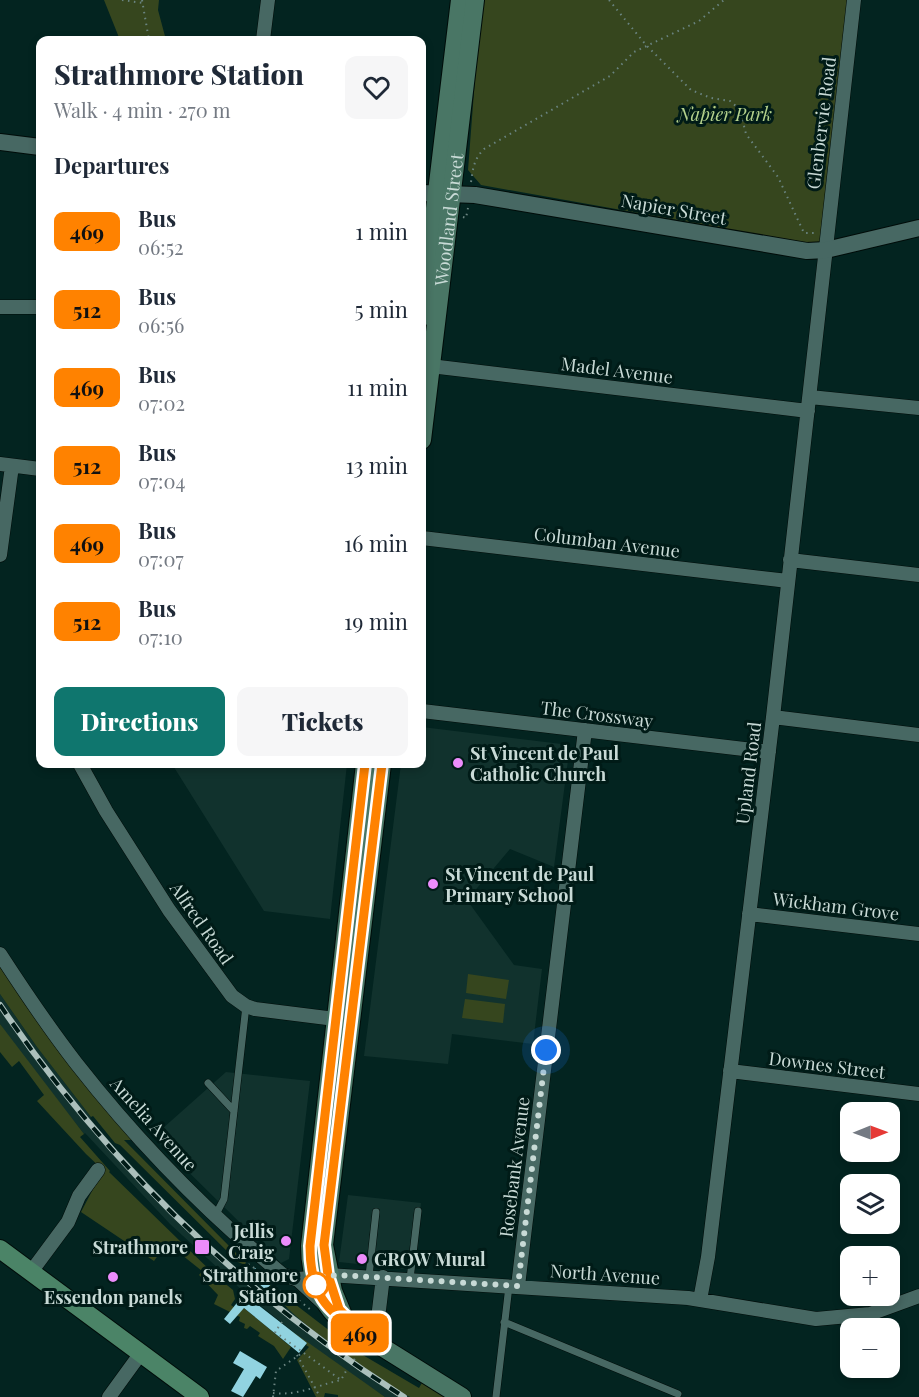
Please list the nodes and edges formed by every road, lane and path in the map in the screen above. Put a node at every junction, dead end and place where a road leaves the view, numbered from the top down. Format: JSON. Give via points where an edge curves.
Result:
{"nodes":[{"id":1,"x":122,"y":0,"type":"edge"},
{"id":2,"x":268,"y":0,"type":"edge"},
{"id":3,"x":460,"y":0,"type":"edge"},
{"id":4,"x":475,"y":0,"type":"edge"},
{"id":5,"x":609,"y":0,"type":"edge"},
{"id":6,"x":724,"y":0,"type":"edge"},
{"id":7,"x":854,"y":0,"type":"edge"},
{"id":8,"x":143,"y":2,"type":"edge"},
{"id":9,"x":148,"y":36,"type":"edge"},
{"id":10,"x":264,"y":36,"type":"edge"},
{"id":11,"x":646,"y":45,"type":"junction"},
{"id":12,"x":0,"y":142,"type":"edge"},
{"id":13,"x":36,"y":146,"type":"edge"},
{"id":14,"x":471,"y":179,"type":"dead end"},
{"id":15,"x":437,"y":193,"type":"edge"},
{"id":16,"x":919,"y":228,"type":"edge"},
{"id":17,"x":814,"y":233,"type":"dead end"},
{"id":18,"x":826,"y":250,"type":"junction"},
{"id":19,"x":426,"y":284,"type":"edge"},
{"id":20,"x":0,"y":307,"type":"edge"},
{"id":21,"x":36,"y":307,"type":"edge"},
{"id":22,"x":427,"y":346,"type":"edge"},
{"id":23,"x":426,"y":365,"type":"edge"},
{"id":24,"x":809,"y":404,"type":"junction"},
{"id":25,"x":919,"y":408,"type":"edge"},
{"id":26,"x":6,"y":465,"type":"edge"},
{"id":27,"x":36,"y":469,"type":"edge"},
{"id":28,"x":426,"y":538,"type":"edge"},
{"id":29,"x":0,"y":555,"type":"edge"},
{"id":30,"x":790,"y":560,"type":"junction"},
{"id":31,"x":919,"y":575,"type":"edge"},
{"id":32,"x":788,"y":581,"type":"junction"},
{"id":33,"x":426,"y":711,"type":"edge"},
{"id":34,"x":773,"y":717,"type":"junction"},
{"id":35,"x":585,"y":730,"type":"junction"},
{"id":36,"x":919,"y":735,"type":"edge"},
{"id":37,"x":769,"y":752,"type":"junction"},
{"id":38,"x":82,"y":768,"type":"edge"},
{"id":39,"x":364,"y":768,"type":"edge"},
{"id":40,"x":381,"y":768,"type":"edge"},
{"id":41,"x":749,"y":914,"type":"junction"},
{"id":42,"x":919,"y":934,"type":"edge"},
{"id":43,"x":0,"y":954,"type":"edge"},
{"id":44,"x":246,"y":1006,"type":"junction"},
{"id":45,"x":344,"y":1020,"type":"junction"},
{"id":46,"x":730,"y":1071,"type":"junction"},
{"id":47,"x":208,"y":1083,"type":"dead end"},
{"id":48,"x":919,"y":1094,"type":"edge"},
{"id":49,"x":234,"y":1111,"type":"junction"},
{"id":50,"x":98,"y":1170,"type":"dead end"},
{"id":51,"x":418,"y":1211,"type":"dead end"},
{"id":52,"x":376,"y":1212,"type":"dead end"},
{"id":53,"x":215,"y":1216,"type":"junction"},
{"id":54,"x":0,"y":1249,"type":"edge"},
{"id":55,"x":249,"y":1264,"type":"dead end"},
{"id":56,"x":31,"y":1272,"type":"junction"},
{"id":57,"x":243,"y":1275,"type":"dead end"},
{"id":58,"x":262,"y":1276,"type":"dead end"},
{"id":59,"x":321,"y":1276,"type":"junction"},
{"id":60,"x":369,"y":1276,"type":"junction"},
{"id":61,"x":383,"y":1277,"type":"junction"},
{"id":62,"x":292,"y":1278,"type":"junction"},
{"id":63,"x":410,"y":1279,"type":"junction"},
{"id":64,"x":255,"y":1285,"type":"dead end"},
{"id":65,"x":514,"y":1286,"type":"junction"},
{"id":66,"x":919,"y":1296,"type":"edge"},
{"id":67,"x":700,"y":1300,"type":"junction"},
{"id":68,"x":333,"y":1313,"type":"junction"},
{"id":69,"x":282,"y":1322,"type":"dead end"},
{"id":70,"x":504,"y":1323,"type":"junction"},
{"id":71,"x":366,"y":1343,"type":"junction"},
{"id":72,"x":141,"y":1353,"type":"junction"},
{"id":73,"x":302,"y":1353,"type":"junction"},
{"id":74,"x":297,"y":1355,"type":"junction"},
{"id":75,"x":354,"y":1360,"type":"dead end"},
{"id":76,"x":346,"y":1371,"type":"dead end"},
{"id":77,"x":341,"y":1380,"type":"junction"},
{"id":78,"x":316,"y":1387,"type":"junction"},
{"id":79,"x":678,"y":1394,"type":"dead end"},
{"id":80,"x":273,"y":1395,"type":"edge"},
{"id":81,"x":109,"y":1397,"type":"edge"},
{"id":82,"x":201,"y":1397,"type":"edge"},
{"id":83,"x":320,"y":1397,"type":"edge"},
{"id":84,"x":462,"y":1397,"type":"edge"},
{"id":85,"x":496,"y":1397,"type":"edge"}],
"edges":[{"from":1,"to":8,"type":"path"},
{"from":2,"to":10,"type":"street"},
{"from":3,"to":15,"type":"main road","name":"Woodland Street"},
{"from":4,"to":15,"type":"main road","name":"Woodland Street"},
{"from":5,"to":11,"type":"path"},
{"from":6,"to":11,"type":"path","via":[[699,21]]},
{"from":7,"to":18,"type":"street","name":"Glenbervie Road"},
{"from":8,"to":9,"type":"path"},
{"from":11,"to":14,"type":"path","via":[[610,76],[484,149],[477,156]]},
{"from":11,"to":17,"type":"path","via":[[691,90],[730,100],[736,106],[746,134],[778,177],[804,233]]},
{"from":12,"to":13,"type":"street"},
{"from":15,"to":18,"type":"street","name":"Napier Street","via":[[475,195],[788,249]]},
{"from":15,"to":19,"type":"main road","name":"Woodland Street"},
{"from":15,"to":22,"type":"main road","name":"Woodland Street"},
{"from":16,"to":18,"type":"street","name":"Napier Street"},
{"from":18,"to":24,"type":"street","name":"Upland Road"},
{"from":20,"to":21,"type":"street"},
{"from":22,"to":23,"type":"main road","name":"Woodland Street"},
{"from":23,"to":24,"type":"street","name":"Madel Avenue"},
{"from":24,"to":25,"type":"street","name":"Madel Avenue"},
{"from":24,"to":30,"type":"street","name":"Upland Road"},
{"from":26,"to":27,"type":"street"},
{"from":26,"to":29,"type":"street"},
{"from":28,"to":32,"type":"street","name":"Columban Avenue"},
{"from":30,"to":31,"type":"street"},
{"from":30,"to":32,"type":"street","name":"Upland Road"},
{"from":32,"to":34,"type":"street","name":"Upland Road"},
{"from":33,"to":35,"type":"street","name":"The Crossway"},
{"from":34,"to":36,"type":"street"},
{"from":34,"to":37,"type":"street","name":"Upland Road"},
{"from":35,"to":37,"type":"street","name":"The Crossway"},
{"from":35,"to":65,"type":"street","name":"Rosebank Avenue"},
{"from":37,"to":41,"type":"street","name":"Upland Road"},
{"from":38,"to":44,"type":"street","name":"Alfred Road","via":[[169,910],[232,996]]},
{"from":39,"to":45,"type":"main road","via":[[345,924]]},
{"from":40,"to":45,"type":"main road"},
{"from":41,"to":42,"type":"street","name":"Wickham Grove"},
{"from":41,"to":46,"type":"street","name":"Upland Road"},
{"from":43,"to":53,"type":"street","name":"Amelia Avenue","via":[[76,1064]]},
{"from":44,"to":45,"type":"street"},
{"from":44,"to":49,"type":"lane"},
{"from":45,"to":59,"type":"main road"},
{"from":46,"to":48,"type":"street","name":"Downes Street"},
{"from":46,"to":67,"type":"street","name":"Upland Road"},
{"from":47,"to":49,"type":"lane"},
{"from":49,"to":53,"type":"lane","via":[[224,1199]]},
{"from":50,"to":56,"type":"street"},
{"from":51,"to":63,"type":"lane"},
{"from":52,"to":60,"type":"lane"},
{"from":53,"to":62,"type":"street","name":"Amelia Avenue","via":[[283,1275]]},
{"from":54,"to":56,"type":"main road"},
{"from":55,"to":57,"type":"path"},
{"from":56,"to":72,"type":"main road"},
{"from":58,"to":64,"type":"path"},
{"from":59,"to":60,"type":"street","name":"North Avenue"},
{"from":59,"to":62,"type":"street"},
{"from":59,"to":68,"type":"main road","via":[[320,1296]]},
{"from":59,"to":71,"type":"main road","via":[[339,1309]]},
{"from":60,"to":61,"type":"street","name":"North Avenue"},
{"from":61,"to":63,"type":"street","name":"North Avenue"},
{"from":61,"to":71,"type":"street"},
{"from":62,"to":68,"type":"lane","via":[[300,1289]]},
{"from":63,"to":65,"type":"street","name":"North Avenue"},
{"from":65,"to":67,"type":"street","name":"North Avenue"},
{"from":65,"to":70,"type":"lane"},
{"from":66,"to":67,"type":"street","name":"North Avenue","via":[[870,1314],[830,1319]]},
{"from":68,"to":71,"type":"main road"},
{"from":69,"to":73,"type":"path","via":[[275,1332]]},
{"from":70,"to":79,"type":"lane"},
{"from":70,"to":85,"type":"lane"},
{"from":71,"to":75,"type":"path"},
{"from":71,"to":84,"type":"main road"},
{"from":72,"to":81,"type":"street"},
{"from":72,"to":82,"type":"main road"},
{"from":73,"to":74,"type":"path"},
{"from":73,"to":77,"type":"path"},
{"from":74,"to":78,"type":"path"},
{"from":74,"to":80,"type":"path","via":[[276,1371]]},
{"from":76,"to":77,"type":"path"},
{"from":77,"to":78,"type":"path"},
{"from":78,"to":80,"type":"path","via":[[290,1395]]},
{"from":78,"to":83,"type":"path"}]}
